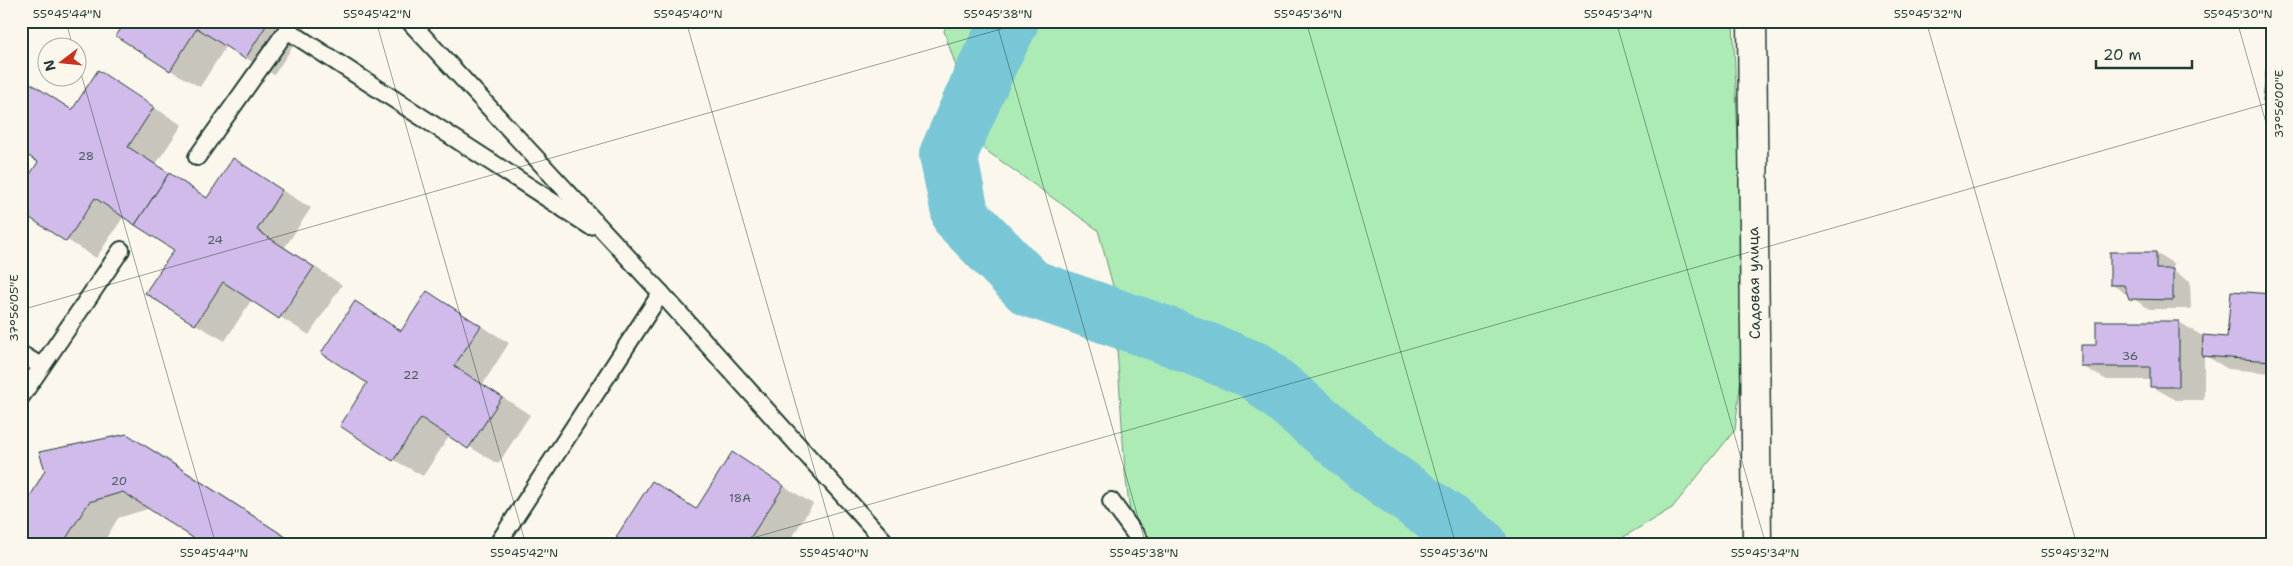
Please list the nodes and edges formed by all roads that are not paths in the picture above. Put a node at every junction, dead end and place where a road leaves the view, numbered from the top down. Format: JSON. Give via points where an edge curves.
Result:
{"nodes":[{"id":1,"x":409,"y":21,"type":"edge"},
{"id":2,"x":1752,"y":21,"type":"edge"},
{"id":3,"x":289,"y":26,"type":"edge"},
{"id":4,"x":197,"y":157,"type":"dead end"},
{"id":5,"x":611,"y":240,"type":"junction"},
{"id":6,"x":121,"y":250,"type":"dead end"},
{"id":7,"x":661,"y":293,"type":"junction"},
{"id":8,"x":21,"y":354,"type":"edge"},
{"id":9,"x":40,"y":366,"type":"junction"},
{"id":10,"x":21,"y":397,"type":"edge"},
{"id":11,"x":1110,"y":501,"type":"dead end"},
{"id":12,"x":497,"y":545,"type":"edge"},
{"id":13,"x":888,"y":545,"type":"edge"},
{"id":14,"x":1143,"y":545,"type":"edge"},
{"id":15,"x":1757,"y":545,"type":"edge"}],
"edges":[{"from":1,"to":5,"type":"lane"},
{"from":2,"to":15,"type":"street","name":"Садовая улица"},
{"from":3,"to":4,"type":"lane"},
{"from":3,"to":5,"type":"lane"},
{"from":5,"to":7,"type":"lane"},
{"from":6,"to":9,"type":"lane"},
{"from":7,"to":12,"type":"lane"},
{"from":7,"to":13,"type":"lane"},
{"from":8,"to":9,"type":"lane"},
{"from":9,"to":10,"type":"lane"},
{"from":11,"to":14,"type":"lane"}]}
